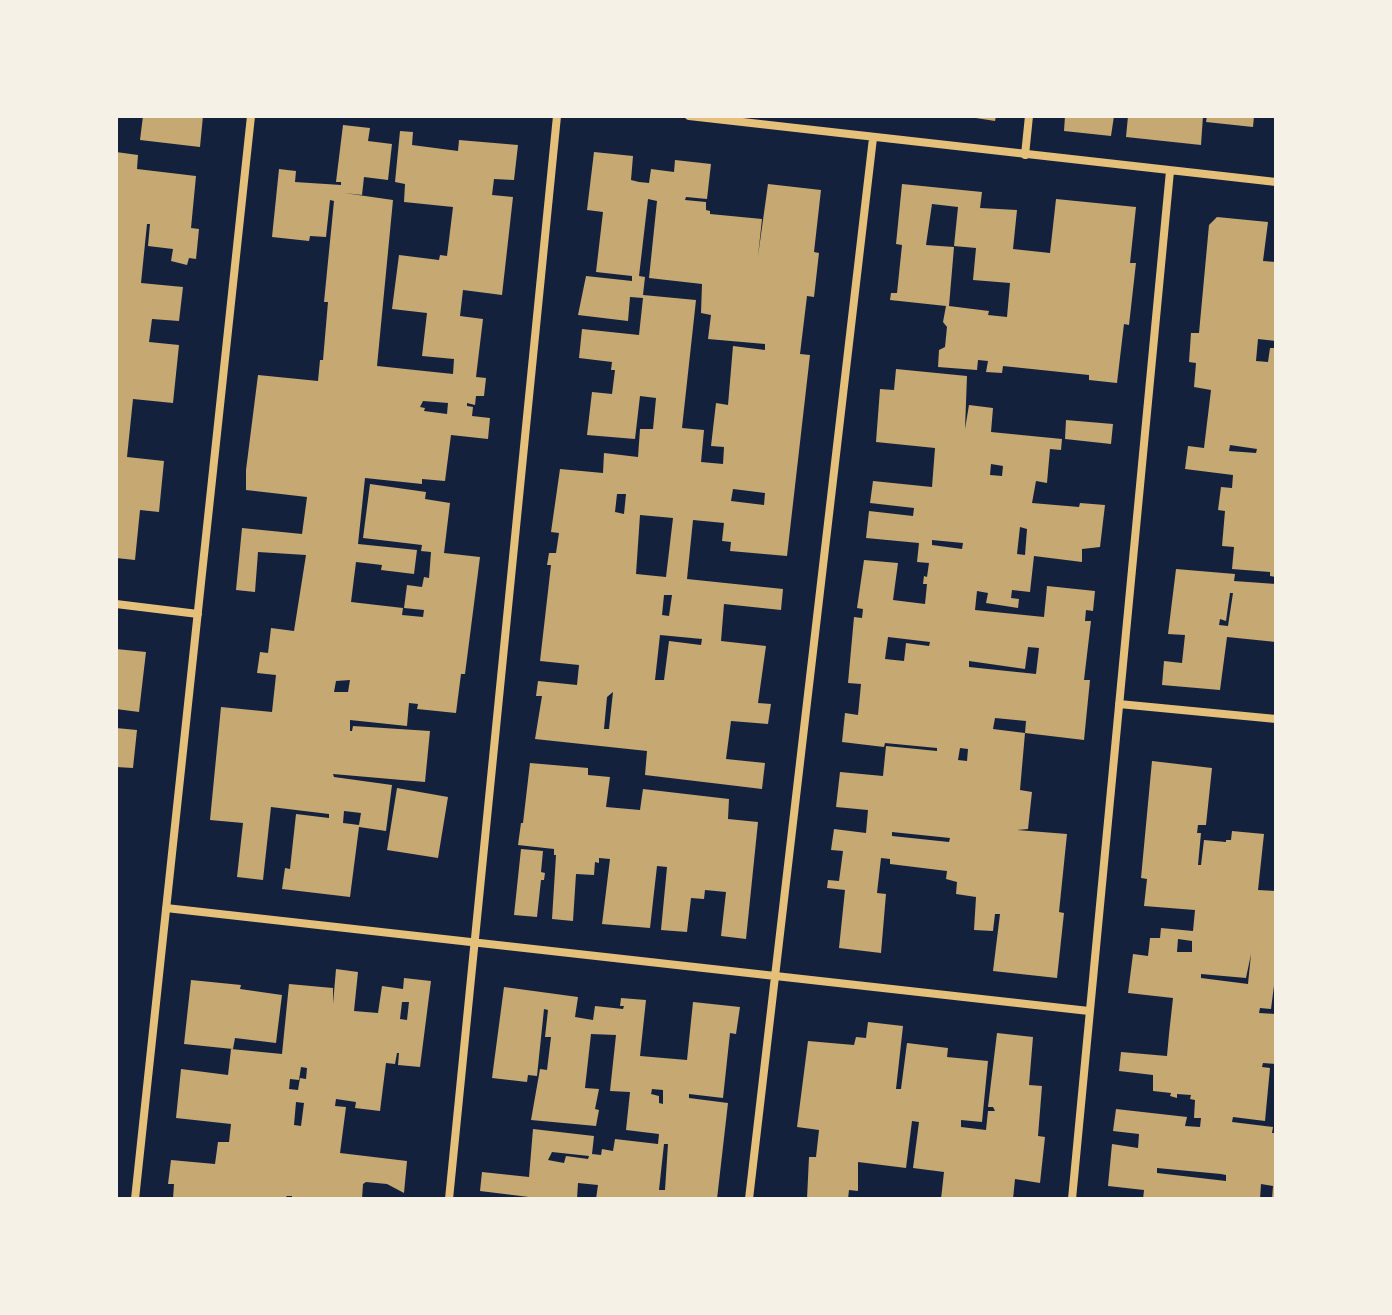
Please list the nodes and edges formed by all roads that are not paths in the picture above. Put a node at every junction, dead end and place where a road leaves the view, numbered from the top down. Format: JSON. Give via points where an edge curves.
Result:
{"nodes":[{"id":1,"x":251,"y":116,"type":"edge"},
{"id":2,"x":557,"y":116,"type":"edge"},
{"id":3,"x":689,"y":116,"type":"edge"},
{"id":4,"x":1029,"y":116,"type":"edge"},
{"id":5,"x":873,"y":138,"type":"junction"},
{"id":6,"x":1025,"y":155,"type":"junction"},
{"id":7,"x":1170,"y":171,"type":"junction"},
{"id":8,"x":1276,"y":182,"type":"edge"},
{"id":9,"x":116,"y":604,"type":"edge"},
{"id":10,"x":198,"y":614,"type":"junction"},
{"id":11,"x":1119,"y":704,"type":"junction"},
{"id":12,"x":1276,"y":719,"type":"edge"},
{"id":13,"x":166,"y":908,"type":"junction"},
{"id":14,"x":474,"y":942,"type":"junction"},
{"id":15,"x":775,"y":976,"type":"junction"},
{"id":16,"x":1089,"y":1011,"type":"junction"},
{"id":17,"x":135,"y":1199,"type":"edge"},
{"id":18,"x":449,"y":1199,"type":"edge"},
{"id":19,"x":749,"y":1199,"type":"edge"},
{"id":20,"x":1072,"y":1199,"type":"edge"}],
"edges":[{"from":1,"to":10,"type":"street"},
{"from":2,"to":14,"type":"street"},
{"from":3,"to":5,"type":"street"},
{"from":4,"to":6,"type":"street"},
{"from":5,"to":6,"type":"street"},
{"from":5,"to":15,"type":"street"},
{"from":6,"to":7,"type":"street"},
{"from":7,"to":8,"type":"street"},
{"from":7,"to":11,"type":"street"},
{"from":9,"to":10,"type":"street"},
{"from":10,"to":13,"type":"street"},
{"from":11,"to":12,"type":"street"},
{"from":11,"to":16,"type":"street"},
{"from":13,"to":14,"type":"street"},
{"from":13,"to":17,"type":"street"},
{"from":14,"to":15,"type":"street"},
{"from":14,"to":18,"type":"street"},
{"from":15,"to":16,"type":"street"},
{"from":15,"to":19,"type":"street"},
{"from":16,"to":20,"type":"street"}]}
